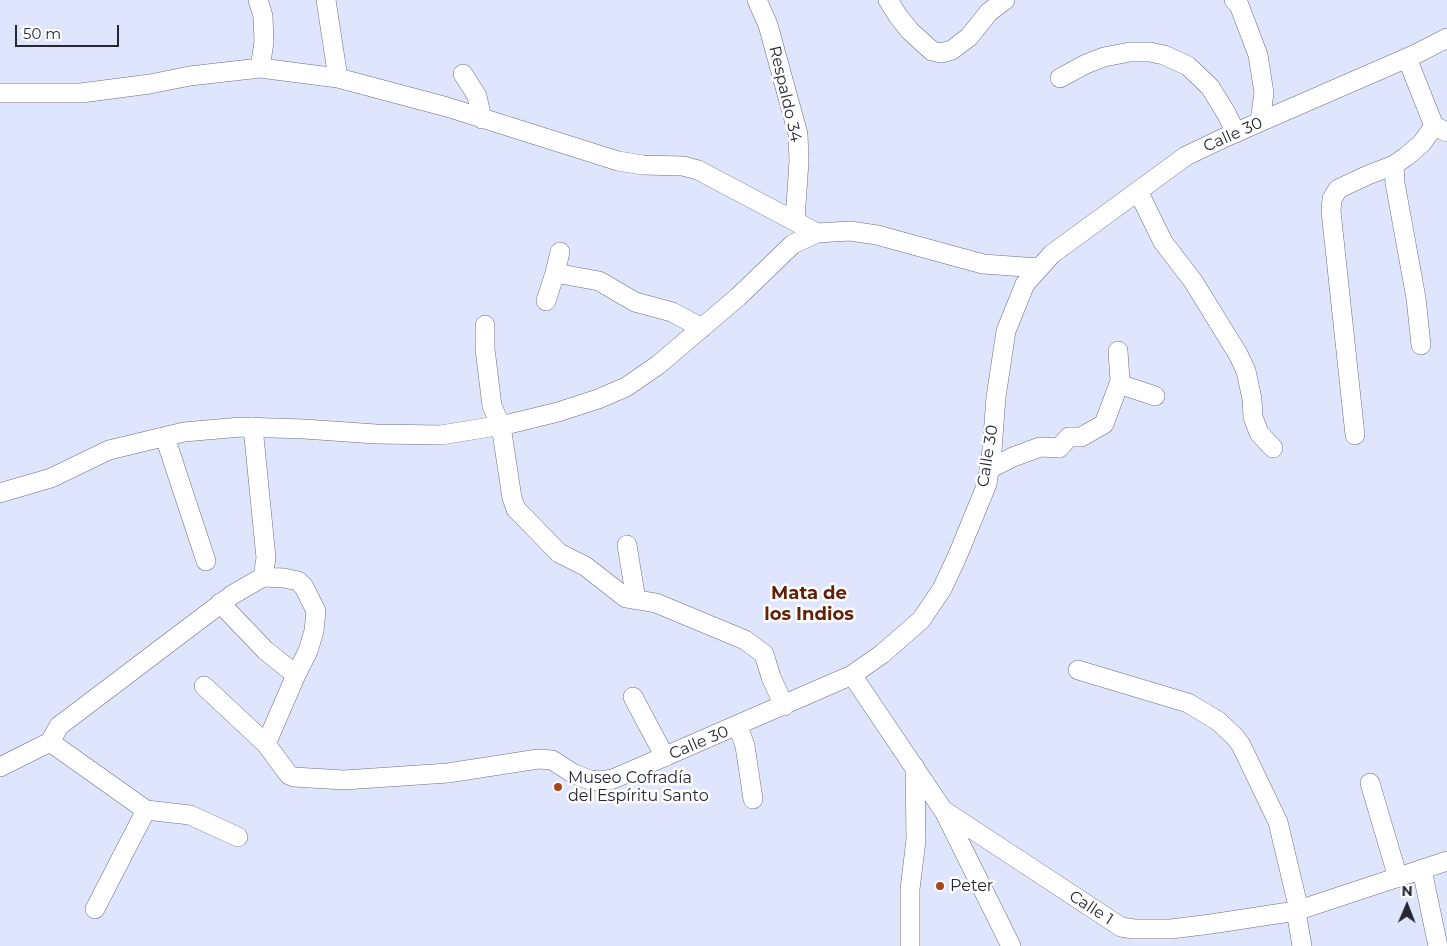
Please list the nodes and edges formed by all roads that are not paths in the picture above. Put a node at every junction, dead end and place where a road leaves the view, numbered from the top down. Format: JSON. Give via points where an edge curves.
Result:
{"nodes":[{"id":1,"x":258,"y":0,"type":"edge"},
{"id":2,"x":326,"y":0,"type":"edge"},
{"id":3,"x":757,"y":0,"type":"edge"},
{"id":4,"x":888,"y":0,"type":"edge"},
{"id":5,"x":1005,"y":0,"type":"edge"},
{"id":6,"x":1234,"y":0,"type":"edge"},
{"id":7,"x":1447,"y":38,"type":"edge"},
{"id":8,"x":1407,"y":58,"type":"junction"},
{"id":9,"x":260,"y":68,"type":"junction"},
{"id":10,"x":463,"y":74,"type":"dead end"},
{"id":11,"x":338,"y":78,"type":"junction"},
{"id":12,"x":1060,"y":78,"type":"dead end"},
{"id":13,"x":0,"y":93,"type":"edge"},
{"id":14,"x":482,"y":118,"type":"junction"},
{"id":15,"x":1260,"y":122,"type":"junction"},
{"id":16,"x":1440,"y":129,"type":"edge"},
{"id":17,"x":1236,"y":133,"type":"junction"},
{"id":18,"x":1394,"y":165,"type":"junction"},
{"id":19,"x":1138,"y":191,"type":"junction"},
{"id":20,"x":795,"y":220,"type":"junction"},
{"id":21,"x":818,"y":233,"type":"junction"},
{"id":22,"x":560,"y":252,"type":"dead end"},
{"id":23,"x":1039,"y":268,"type":"junction"},
{"id":24,"x":555,"y":274,"type":"junction"},
{"id":25,"x":546,"y":301,"type":"dead end"},
{"id":26,"x":485,"y":325,"type":"dead end"},
{"id":27,"x":702,"y":328,"type":"junction"},
{"id":28,"x":1421,"y":345,"type":"dead end"},
{"id":29,"x":1118,"y":351,"type":"dead end"},
{"id":30,"x":1119,"y":384,"type":"junction"},
{"id":31,"x":1155,"y":396,"type":"dead end"},
{"id":32,"x":501,"y":426,"type":"junction"},
{"id":33,"x":253,"y":427,"type":"junction"},
{"id":34,"x":1354,"y":435,"type":"dead end"},
{"id":35,"x":165,"y":437,"type":"junction"},
{"id":36,"x":1273,"y":448,"type":"dead end"},
{"id":37,"x":989,"y":469,"type":"junction"},
{"id":38,"x":0,"y":493,"type":"edge"},
{"id":39,"x":627,"y":545,"type":"dead end"},
{"id":40,"x":206,"y":562,"type":"dead end"},
{"id":41,"x":263,"y":577,"type":"junction"},
{"id":42,"x":636,"y":600,"type":"junction"},
{"id":43,"x":220,"y":603,"type":"junction"},
{"id":44,"x":1078,"y":670,"type":"dead end"},
{"id":45,"x":296,"y":675,"type":"junction"},
{"id":46,"x":852,"y":675,"type":"junction"},
{"id":47,"x":204,"y":686,"type":"dead end"},
{"id":48,"x":633,"y":697,"type":"dead end"},
{"id":49,"x":784,"y":706,"type":"junction"},
{"id":50,"x":738,"y":726,"type":"junction"},
{"id":51,"x":50,"y":742,"type":"junction"},
{"id":52,"x":266,"y":744,"type":"junction"},
{"id":53,"x":664,"y":757,"type":"junction"},
{"id":54,"x":0,"y":767,"type":"edge"},
{"id":55,"x":915,"y":767,"type":"junction"},
{"id":56,"x":1370,"y":783,"type":"dead end"},
{"id":57,"x":753,"y":799,"type":"dead end"},
{"id":58,"x":146,"y":810,"type":"junction"},
{"id":59,"x":943,"y":810,"type":"junction"},
{"id":60,"x":238,"y":837,"type":"dead end"},
{"id":61,"x":1447,"y":861,"type":"edge"},
{"id":62,"x":1422,"y":870,"type":"junction"},
{"id":63,"x":1398,"y":878,"type":"junction"},
{"id":64,"x":95,"y":910,"type":"dead end"},
{"id":65,"x":1298,"y":910,"type":"junction"},
{"id":66,"x":910,"y":946,"type":"edge"},
{"id":67,"x":1011,"y":946,"type":"edge"},
{"id":68,"x":1302,"y":946,"type":"edge"},
{"id":69,"x":1438,"y":946,"type":"edge"}],
"edges":[{"from":1,"to":9,"type":"street","via":[[263,16],[264,42]]},
{"from":2,"to":11,"type":"street"},
{"from":3,"to":20,"type":"street","name":"Respaldo 34","via":[[768,25],[798,134]]},
{"from":4,"to":5,"type":"street","via":[[910,31],[932,51],[940,52],[952,50],[969,37],[989,12]]},
{"from":6,"to":15,"type":"street","via":[[1239,5],[1258,55],[1264,93]]},
{"from":7,"to":8,"type":"street","name":"Calle 30"},
{"from":8,"to":15,"type":"street","name":"Calle 30"},
{"from":8,"to":16,"type":"street"},
{"from":9,"to":11,"type":"street"},
{"from":9,"to":13,"type":"street","via":[[81,93]]},
{"from":10,"to":14,"type":"street","via":[[477,96]]},
{"from":11,"to":14,"type":"street"},
{"from":12,"to":17,"type":"street","via":[[1104,57],[1130,52],[1164,55],[1188,66],[1210,88]]},
{"from":14,"to":20,"type":"street","via":[[618,161],[698,170]]},
{"from":15,"to":17,"type":"street","name":"Calle 30"},
{"from":16,"to":18,"type":"street"},
{"from":17,"to":19,"type":"street","name":"Calle 30","via":[[1186,156]]},
{"from":18,"to":28,"type":"street","via":[[1394,183],[1416,298]]},
{"from":18,"to":34,"type":"street","via":[[1338,189],[1332,199]]},
{"from":19,"to":23,"type":"street","name":"Calle 30","via":[[1052,254]]},
{"from":19,"to":36,"type":"street","via":[[1163,242],[1193,281],[1238,354],[1246,371],[1253,417],[1259,433]]},
{"from":20,"to":21,"type":"street"},
{"from":21,"to":23,"type":"street","via":[[850,231],[877,235],[983,264]]},
{"from":21,"to":27,"type":"street","via":[[793,244]]},
{"from":22,"to":24,"type":"street"},
{"from":23,"to":37,"type":"street","name":"Calle 30","via":[[1025,284],[1006,331]]},
{"from":24,"to":25,"type":"street"},
{"from":24,"to":27,"type":"street","via":[[599,281],[635,302],[672,312]]},
{"from":26,"to":32,"type":"street","via":[[492,406]]},
{"from":27,"to":32,"type":"street","via":[[626,387],[558,412]]},
{"from":29,"to":30,"type":"street"},
{"from":30,"to":31,"type":"street"},
{"from":30,"to":37,"type":"street","via":[[1104,424],[1081,437],[1069,437],[1059,448],[1040,447]]},
{"from":32,"to":33,"type":"street","via":[[441,436]]},
{"from":32,"to":42,"type":"street","via":[[516,509],[559,553],[585,566],[626,598]]},
{"from":33,"to":35,"type":"street","via":[[184,432]]},
{"from":33,"to":41,"type":"street","via":[[266,558]]},
{"from":35,"to":38,"type":"street","via":[[108,450],[51,478]]},
{"from":35,"to":40,"type":"street"},
{"from":37,"to":46,"type":"street","name":"Calle 30","via":[[987,484],[942,589],[921,620]]},
{"from":39,"to":42,"type":"street"},
{"from":41,"to":43,"type":"street"},
{"from":41,"to":45,"type":"street","via":[[298,581],[316,611],[308,651]]},
{"from":42,"to":49,"type":"street","via":[[656,602],[745,640],[764,654]]},
{"from":43,"to":45,"type":"street","via":[[265,650]]},
{"from":43,"to":51,"type":"street","via":[[59,726]]},
{"from":44,"to":65,"type":"street","via":[[1188,703],[1218,721],[1235,736],[1278,822]]},
{"from":45,"to":52,"type":"street"},
{"from":46,"to":49,"type":"street","name":"Calle 30"},
{"from":46,"to":55,"type":"street","name":"Calle 1"},
{"from":47,"to":52,"type":"street","name":"Calle 30"},
{"from":48,"to":53,"type":"street"},
{"from":49,"to":50,"type":"street","name":"Calle 30"},
{"from":50,"to":53,"type":"street","name":"Calle 30"},
{"from":50,"to":57,"type":"street","via":[[745,746]]},
{"from":51,"to":54,"type":"street"},
{"from":51,"to":58,"type":"street"},
{"from":52,"to":53,"type":"street","name":"Calle 30","via":[[289,775],[344,780],[448,772],[538,759],[552,760],[574,774],[600,781],[613,779]]},
{"from":55,"to":59,"type":"street","name":"Calle 1"},
{"from":55,"to":66,"type":"street","via":[[916,840],[910,889]]},
{"from":56,"to":63,"type":"street"},
{"from":58,"to":60,"type":"street","via":[[190,815]]},
{"from":58,"to":64,"type":"street"},
{"from":59,"to":65,"type":"street","name":"Calle 1","via":[[1120,927],[1170,929]]},
{"from":59,"to":67,"type":"street"},
{"from":61,"to":62,"type":"street","name":"Calle 1"},
{"from":62,"to":63,"type":"street","name":"Calle 1"},
{"from":62,"to":69,"type":"street"},
{"from":63,"to":65,"type":"street","name":"Calle 1"},
{"from":65,"to":68,"type":"street"}]}
